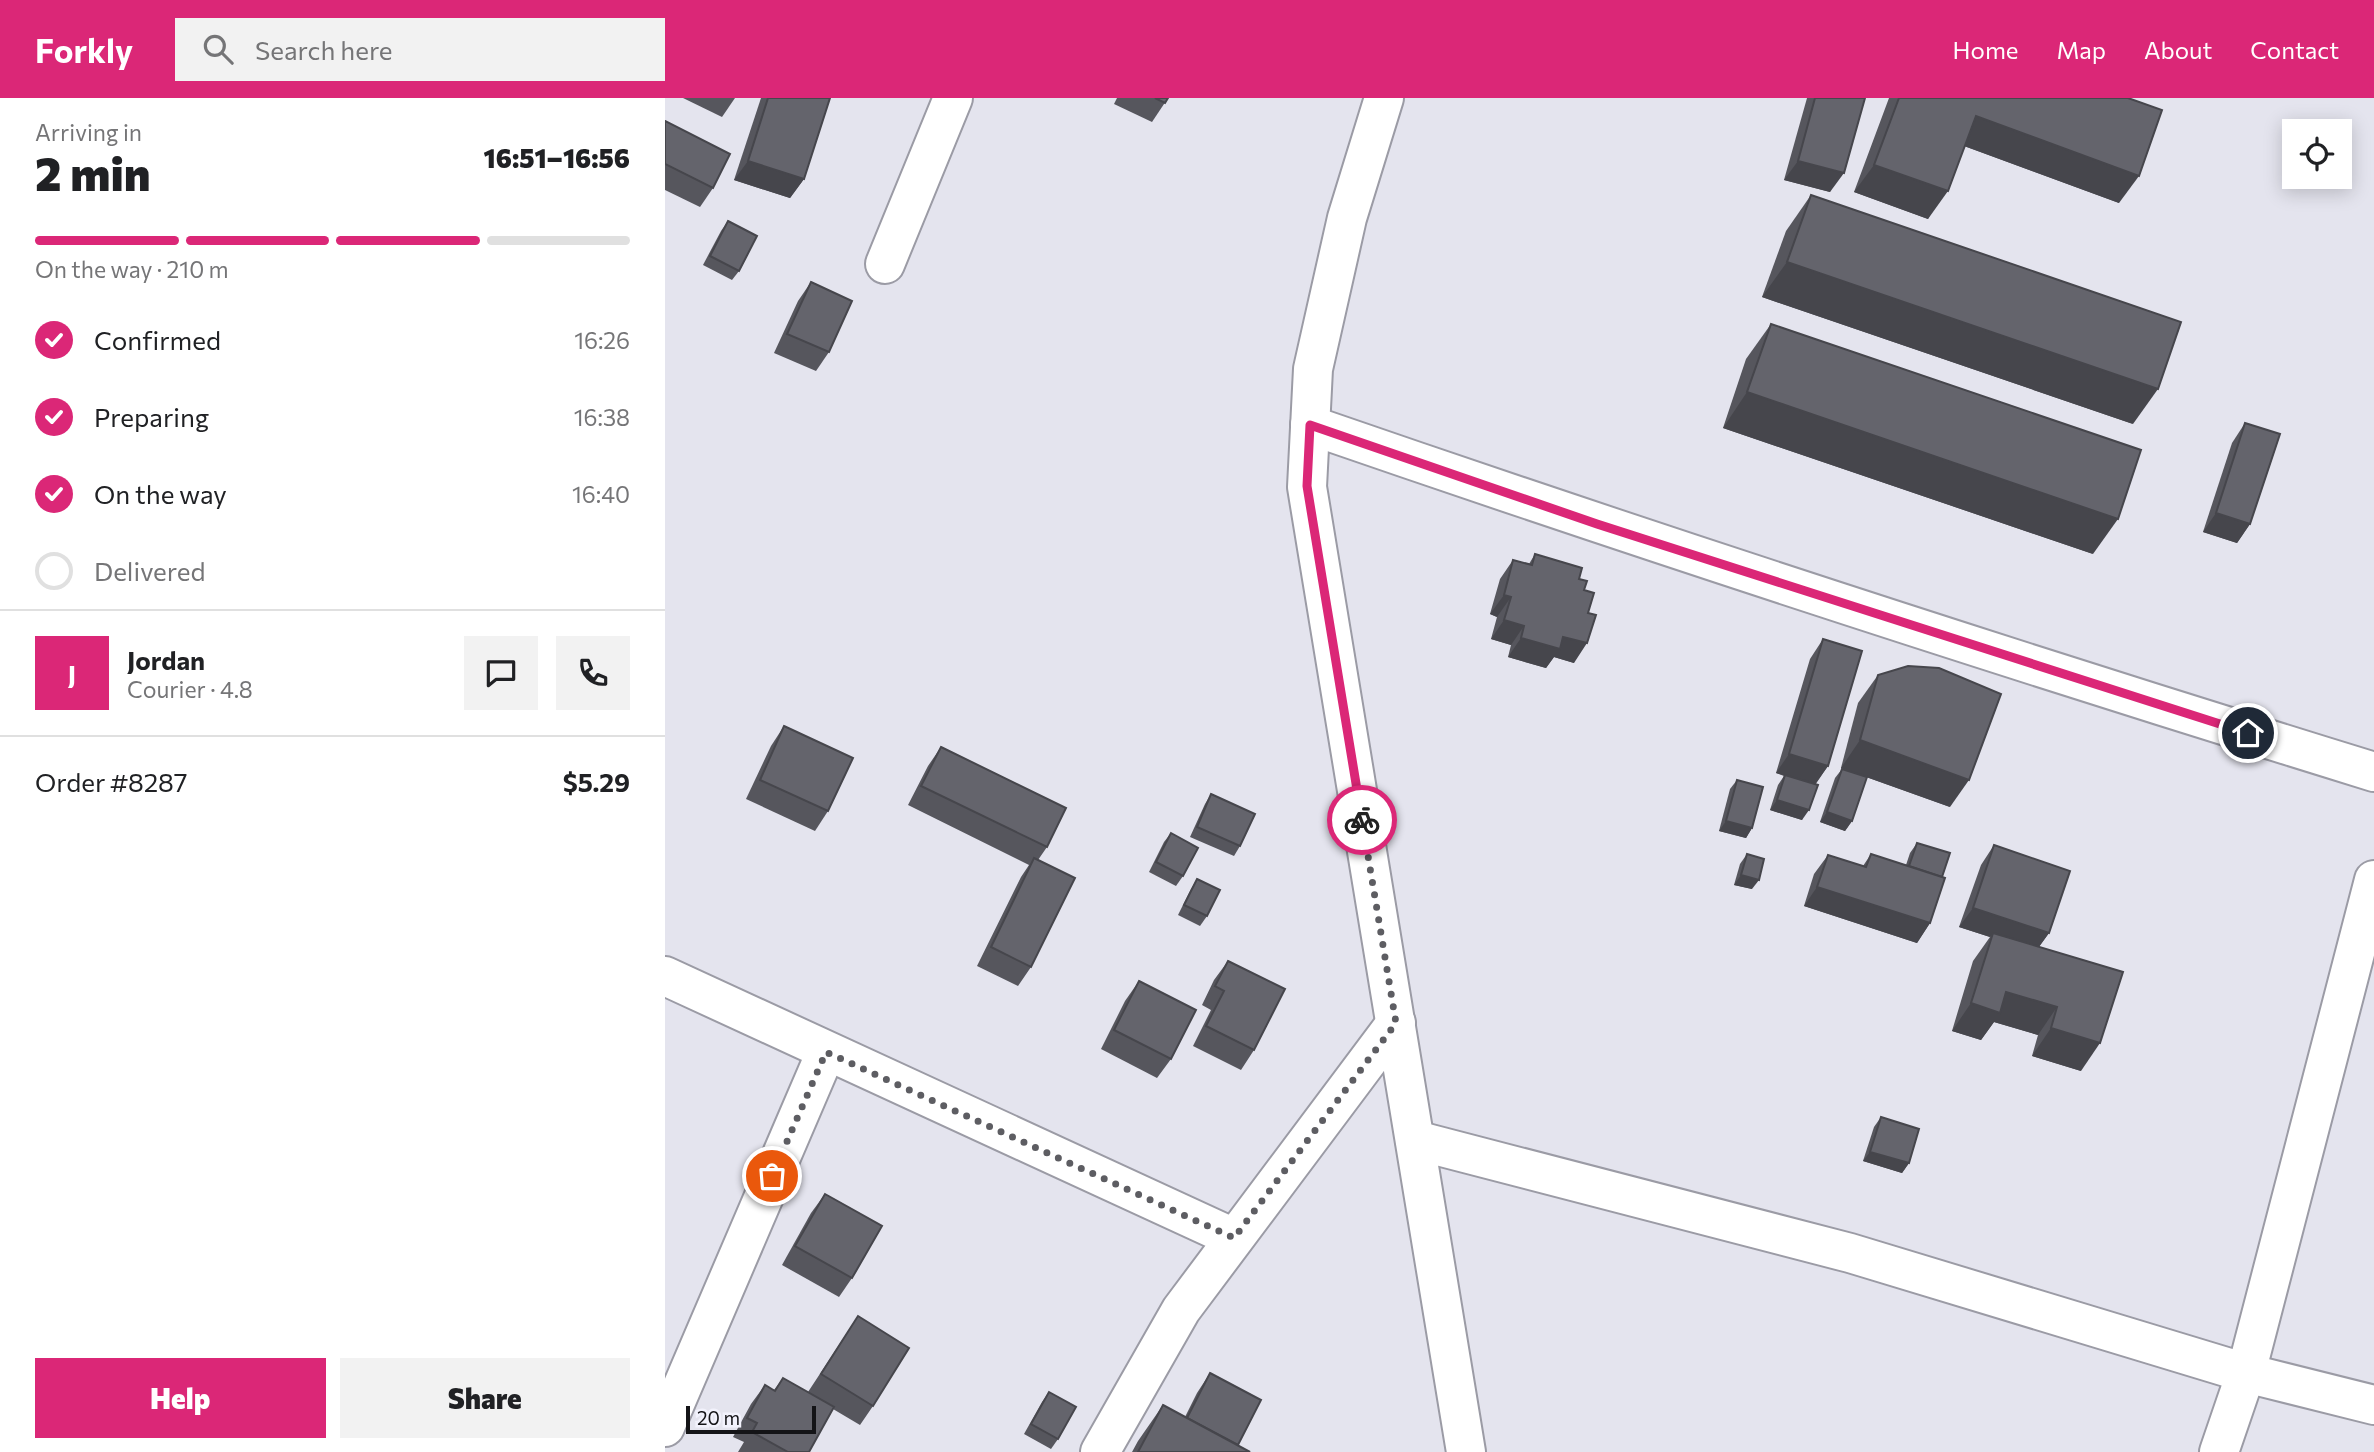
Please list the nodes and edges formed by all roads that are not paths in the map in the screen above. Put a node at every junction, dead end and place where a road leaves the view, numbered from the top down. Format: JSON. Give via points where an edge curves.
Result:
{"nodes":[{"id":1,"x":953,"y":98,"type":"edge"},
{"id":2,"x":1384,"y":98,"type":"edge"},
{"id":3,"x":885,"y":264,"type":"dead end"},
{"id":4,"x":1310,"y":425,"type":"junction"},
{"id":5,"x":2374,"y":772,"type":"edge"},
{"id":6,"x":2374,"y":880,"type":"edge"},
{"id":7,"x":665,"y":976,"type":"edge"},
{"id":8,"x":1396,"y":1023,"type":"junction"},
{"id":9,"x":826,"y":1052,"type":"junction"},
{"id":10,"x":1415,"y":1140,"type":"junction"},
{"id":11,"x":1234,"y":1238,"type":"junction"},
{"id":12,"x":2246,"y":1373,"type":"junction"},
{"id":13,"x":2374,"y":1405,"type":"edge"},
{"id":14,"x":665,"y":1427,"type":"edge"},
{"id":15,"x":1100,"y":1452,"type":"edge"},
{"id":16,"x":1466,"y":1452,"type":"edge"},
{"id":17,"x":2220,"y":1452,"type":"edge"}],
"edges":[{"from":1,"to":3,"type":"street"},
{"from":2,"to":4,"type":"street","via":[[1347,218],[1313,369]]},
{"from":4,"to":5,"type":"street","via":[[2021,663]]},
{"from":4,"to":8,"type":"street","via":[[1307,486]]},
{"from":6,"to":12,"type":"street"},
{"from":7,"to":9,"type":"street"},
{"from":8,"to":10,"type":"street"},
{"from":8,"to":11,"type":"street"},
{"from":9,"to":11,"type":"street"},
{"from":9,"to":14,"type":"street"},
{"from":10,"to":12,"type":"street","via":[[1850,1253]]},
{"from":10,"to":16,"type":"street"},
{"from":11,"to":15,"type":"street","via":[[1181,1310]]},
{"from":12,"to":13,"type":"street"},
{"from":12,"to":17,"type":"street"}]}
